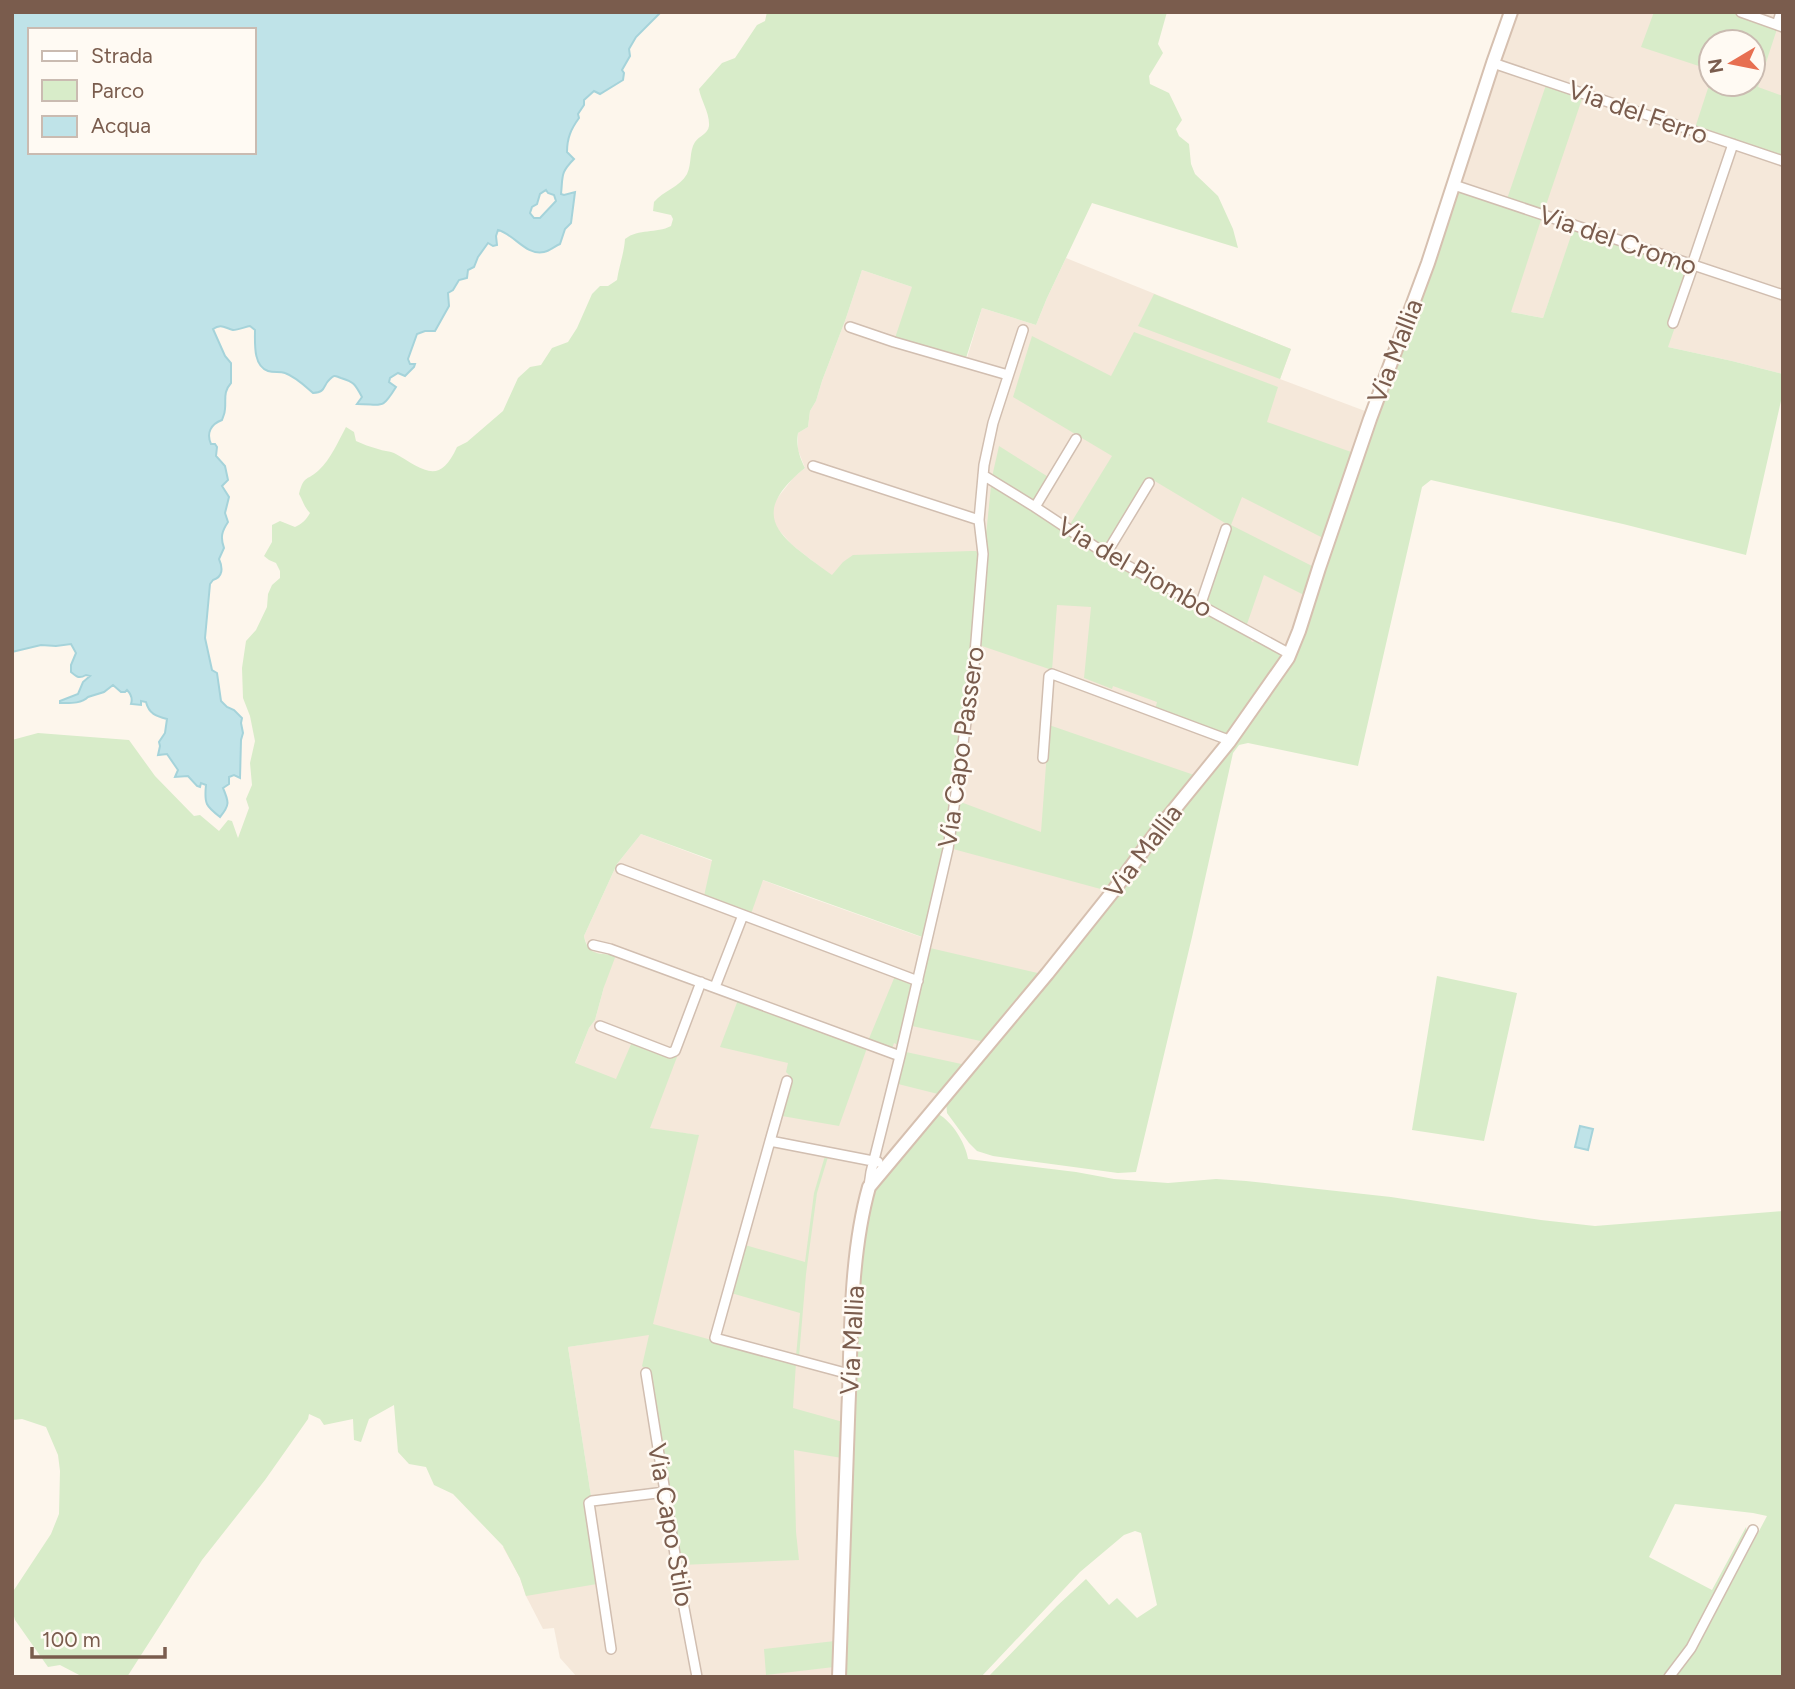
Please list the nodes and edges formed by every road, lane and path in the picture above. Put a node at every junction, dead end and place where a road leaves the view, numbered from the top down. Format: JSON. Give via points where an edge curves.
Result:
{"nodes":[{"id":1,"x":1511,"y":12,"type":"edge"},
{"id":2,"x":1741,"y":12,"type":"edge"},
{"id":3,"x":1781,"y":12,"type":"edge"},
{"id":4,"x":1780,"y":26,"type":"edge"},
{"id":5,"x":1493,"y":63,"type":"junction"},
{"id":6,"x":1733,"y":144,"type":"junction"},
{"id":7,"x":1783,"y":161,"type":"edge"},
{"id":8,"x":1454,"y":185,"type":"junction"},
{"id":9,"x":1692,"y":265,"type":"junction"},
{"id":10,"x":1783,"y":295,"type":"edge"},
{"id":11,"x":1673,"y":323,"type":"dead end"},
{"id":12,"x":850,"y":327,"type":"dead end"},
{"id":13,"x":1023,"y":330,"type":"dead end"},
{"id":14,"x":1008,"y":375,"type":"junction"},
{"id":15,"x":1076,"y":439,"type":"dead end"},
{"id":16,"x":813,"y":466,"type":"dead end"},
{"id":17,"x":983,"y":475,"type":"junction"},
{"id":18,"x":1149,"y":483,"type":"dead end"},
{"id":19,"x":1035,"y":507,"type":"junction"},
{"id":20,"x":979,"y":520,"type":"junction"},
{"id":21,"x":1226,"y":529,"type":"dead end"},
{"id":22,"x":1106,"y":554,"type":"junction"},
{"id":23,"x":1200,"y":606,"type":"junction"},
{"id":24,"x":1290,"y":654,"type":"junction"},
{"id":25,"x":1229,"y":742,"type":"junction"},
{"id":26,"x":1043,"y":758,"type":"dead end"},
{"id":27,"x":621,"y":869,"type":"dead end"},
{"id":28,"x":743,"y":915,"type":"junction"},
{"id":29,"x":593,"y":945,"type":"dead end"},
{"id":30,"x":918,"y":981,"type":"junction"},
{"id":31,"x":701,"y":982,"type":"junction"},
{"id":32,"x":715,"y":988,"type":"junction"},
{"id":33,"x":600,"y":1026,"type":"dead end"},
{"id":34,"x":901,"y":1056,"type":"junction"},
{"id":35,"x":787,"y":1081,"type":"dead end"},
{"id":36,"x":770,"y":1141,"type":"junction"},
{"id":37,"x":874,"y":1161,"type":"junction"},
{"id":38,"x":888,"y":1164,"type":"junction"},
{"id":39,"x":869,"y":1187,"type":"junction"},
{"id":40,"x":646,"y":1373,"type":"dead end"},
{"id":41,"x":849,"y":1374,"type":"junction"},
{"id":42,"x":665,"y":1492,"type":"junction"},
{"id":43,"x":1753,"y":1530,"type":"dead end"},
{"id":44,"x":611,"y":1649,"type":"dead end"},
{"id":45,"x":697,"y":1677,"type":"edge"},
{"id":46,"x":838,"y":1677,"type":"edge"},
{"id":47,"x":1669,"y":1677,"type":"edge"}],
"edges":[{"from":1,"to":5,"type":"street","name":"Via Mallia"},
{"from":2,"to":4,"type":"street"},
{"from":3,"to":4,"type":"street"},
{"from":5,"to":6,"type":"street","name":"Via del Ferro"},
{"from":5,"to":8,"type":"street","name":"Via Mallia"},
{"from":6,"to":7,"type":"street","name":"Via del Ferro"},
{"from":6,"to":9,"type":"street"},
{"from":8,"to":9,"type":"street","name":"Via del Cromo"},
{"from":8,"to":24,"type":"street","name":"Via Mallia"},
{"from":9,"to":10,"type":"street","name":"Via del Cromo"},
{"from":9,"to":11,"type":"street"},
{"from":12,"to":14,"type":"street"},
{"from":13,"to":14,"type":"street","name":"Via Capo Passero"},
{"from":14,"to":17,"type":"street","name":"Via Capo Passero"},
{"from":15,"to":19,"type":"street"},
{"from":16,"to":20,"type":"street"},
{"from":17,"to":19,"type":"street","name":"Via del Piombo"},
{"from":17,"to":20,"type":"street","name":"Via Capo Passero"},
{"from":18,"to":22,"type":"street"},
{"from":19,"to":22,"type":"street","name":"Via del Piombo"},
{"from":20,"to":30,"type":"street","name":"Via Capo Passero","via":[[983,554],[974,666],[948,849]]},
{"from":21,"to":23,"type":"street"},
{"from":22,"to":23,"type":"street","name":"Via del Piombo"},
{"from":23,"to":24,"type":"street","name":"Via del Piombo"},
{"from":24,"to":25,"type":"street","name":"Via Mallia"},
{"from":25,"to":26,"type":"street","via":[[1052,674]]},
{"from":25,"to":38,"type":"street","name":"Via Mallia","via":[[1047,974]]},
{"from":27,"to":28,"type":"street"},
{"from":28,"to":30,"type":"street"},
{"from":28,"to":32,"type":"street"},
{"from":29,"to":31,"type":"street"},
{"from":30,"to":34,"type":"street","name":"Via Capo Passero"},
{"from":31,"to":32,"type":"street"},
{"from":31,"to":33,"type":"street","via":[[675,1051]]},
{"from":32,"to":34,"type":"street"},
{"from":34,"to":37,"type":"street","name":"Via Capo Passero"},
{"from":35,"to":36,"type":"street"},
{"from":36,"to":37,"type":"street"},
{"from":36,"to":41,"type":"street","via":[[715,1338]]},
{"from":37,"to":38,"type":"street"},
{"from":37,"to":39,"type":"street","name":"Via Capo Passero"},
{"from":38,"to":39,"type":"street","name":"Via Mallia"},
{"from":39,"to":41,"type":"street","name":"Via Mallia","via":[[855,1261]]},
{"from":40,"to":42,"type":"street","name":"Via Capo Stilo"},
{"from":41,"to":46,"type":"street","name":"Via Mallia"},
{"from":42,"to":44,"type":"street","via":[[589,1503]]},
{"from":42,"to":45,"type":"street","name":"Via Capo Stilo"},
{"from":43,"to":47,"type":"street","via":[[1690,1648]]}]}
